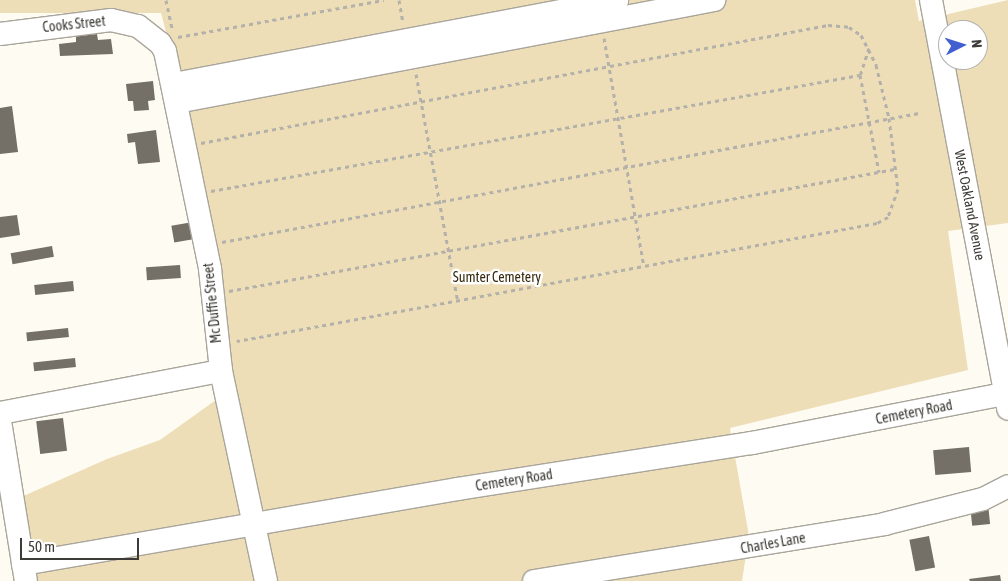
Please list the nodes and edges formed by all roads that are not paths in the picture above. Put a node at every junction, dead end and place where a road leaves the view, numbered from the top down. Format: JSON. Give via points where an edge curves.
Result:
{"nodes":[{"id":1,"x":617,"y":0,"type":"edge"},
{"id":2,"x":714,"y":0,"type":"edge"},
{"id":3,"x":931,"y":0,"type":"edge"},
{"id":4,"x":147,"y":32,"type":"joint"},
{"id":5,"x":0,"y":34,"type":"edge"},
{"id":6,"x":410,"y":48,"type":"junction"},
{"id":7,"x":175,"y":93,"type":"junction"},
{"id":8,"x":221,"y":371,"type":"junction"},
{"id":9,"x":1007,"y":402,"type":"edge"},
{"id":10,"x":0,"y":413,"type":"edge"},
{"id":11,"x":0,"y":421,"type":"edge"},
{"id":12,"x":1008,"y":486,"type":"edge"},
{"id":13,"x":254,"y":525,"type":"junction"},
{"id":14,"x":25,"y":572,"type":"edge"},
{"id":15,"x":266,"y":581,"type":"edge"},
{"id":16,"x":534,"y":581,"type":"edge"}],
"edges":[{"from":1,"to":6,"type":"street"},
{"from":2,"to":6,"type":"street","via":[[601,22]]},
{"from":3,"to":9,"type":"street","name":"West Oakland Avenue"},
{"from":4,"to":5,"type":"street","name":"Cooks Street","via":[[138,26],[111,20]]},
{"from":4,"to":7,"type":"street","name":"Mc Duffie Street","via":[[165,51]]},
{"from":6,"to":7,"type":"street"},
{"from":7,"to":8,"type":"street","name":"Mc Duffie Street","via":[[210,269]]},
{"from":8,"to":10,"type":"street"},
{"from":8,"to":13,"type":"street","name":"Mc Duffie Street"},
{"from":9,"to":13,"type":"street","name":"Cemetery Road"},
{"from":11,"to":14,"type":"street"},
{"from":12,"to":16,"type":"street","name":"Charles Lane","via":[[983,499],[884,524]]},
{"from":13,"to":14,"type":"street","name":"Cemetery Road"},
{"from":13,"to":15,"type":"street","name":"Mc Duffie Street"}]}
